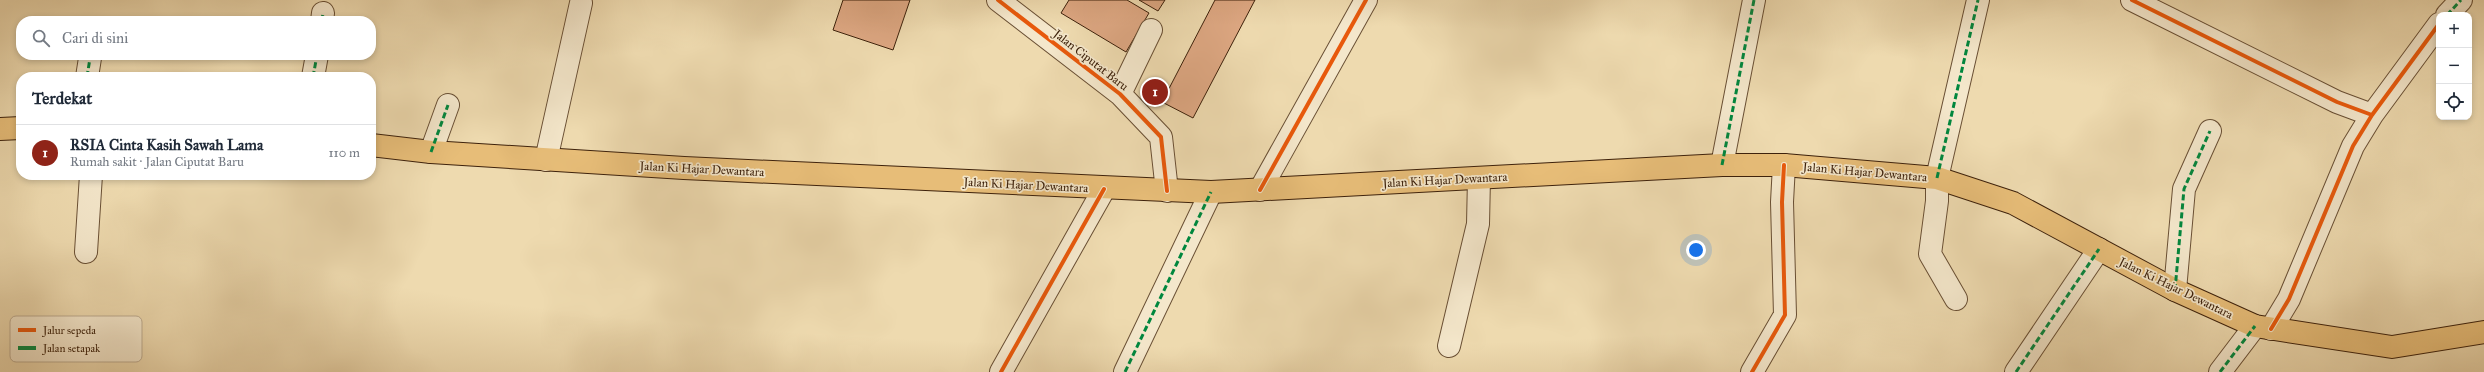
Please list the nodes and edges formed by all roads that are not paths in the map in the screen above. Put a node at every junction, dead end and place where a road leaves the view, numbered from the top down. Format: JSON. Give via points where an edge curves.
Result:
{"nodes":[{"id":1,"x":998,"y":0,"type":"edge"},
{"id":2,"x":1366,"y":0,"type":"edge"},
{"id":3,"x":1754,"y":0,"type":"edge"},
{"id":4,"x":1978,"y":0,"type":"edge"},
{"id":5,"x":2132,"y":0,"type":"edge"},
{"id":6,"x":2461,"y":0,"type":"edge"},
{"id":7,"x":581,"y":3,"type":"dead end"},
{"id":8,"x":2450,"y":12,"type":"edge"},
{"id":9,"x":2436,"y":28,"type":"edge"},
{"id":10,"x":1151,"y":30,"type":"dead end"},
{"id":11,"x":316,"y":60,"type":"edge"},
{"id":12,"x":314,"y":72,"type":"edge"},
{"id":13,"x":1120,"y":94,"type":"junction"},
{"id":14,"x":448,"y":106,"type":"dead end"},
{"id":15,"x":2372,"y":115,"type":"junction"},
{"id":16,"x":16,"y":128,"type":"edge"},
{"id":17,"x":0,"y":129,"type":"edge"},
{"id":18,"x":2210,"y":131,"type":"dead end"},
{"id":19,"x":376,"y":146,"type":"edge"},
{"id":20,"x":431,"y":152,"type":"junction"},
{"id":21,"x":546,"y":160,"type":"junction"},
{"id":22,"x":1722,"y":165,"type":"junction"},
{"id":23,"x":1784,"y":165,"type":"junction"},
{"id":24,"x":1479,"y":178,"type":"junction"},
{"id":25,"x":1937,"y":178,"type":"junction"},
{"id":26,"x":91,"y":180,"type":"edge"},
{"id":27,"x":1104,"y":189,"type":"junction"},
{"id":28,"x":1260,"y":190,"type":"junction"},
{"id":29,"x":1167,"y":191,"type":"junction"},
{"id":30,"x":1211,"y":192,"type":"junction"},
{"id":31,"x":2099,"y":249,"type":"junction"},
{"id":32,"x":86,"y":252,"type":"dead end"},
{"id":33,"x":2175,"y":290,"type":"junction"},
{"id":34,"x":1956,"y":299,"type":"dead end"},
{"id":35,"x":2263,"y":328,"type":"junction"},
{"id":36,"x":2484,"y":332,"type":"edge"},
{"id":37,"x":1449,"y":346,"type":"dead end"},
{"id":38,"x":1001,"y":372,"type":"edge"},
{"id":39,"x":1125,"y":372,"type":"edge"},
{"id":40,"x":1752,"y":372,"type":"edge"},
{"id":41,"x":2016,"y":372,"type":"edge"},
{"id":42,"x":2220,"y":372,"type":"edge"}],
"edges":[{"from":1,"to":13,"type":"street","name":"Jalan Ciputat Baru"},
{"from":2,"to":28,"type":"street"},
{"from":3,"to":22,"type":"street"},
{"from":4,"to":25,"type":"street"},
{"from":5,"to":15,"type":"street","via":[[2337,102]]},
{"from":6,"to":8,"type":"street"},
{"from":7,"to":21,"type":"street"},
{"from":9,"to":15,"type":"street"},
{"from":10,"to":13,"type":"street"},
{"from":11,"to":12,"type":"street"},
{"from":13,"to":29,"type":"street","name":"Jalan Ciputat Baru","via":[[1161,137]]},
{"from":14,"to":20,"type":"street"},
{"from":15,"to":35,"type":"street","via":[[2353,146],[2289,299]]},
{"from":16,"to":17,"type":"main road"},
{"from":18,"to":33,"type":"street","via":[[2184,189]]},
{"from":19,"to":20,"type":"main road","name":"Jalan Ki Hajar Dewantara"},
{"from":20,"to":21,"type":"main road","name":"Jalan Ki Hajar Dewantara"},
{"from":21,"to":27,"type":"main road","name":"Jalan Ki Hajar Dewantara"},
{"from":22,"to":23,"type":"main road","name":"Jalan Ki Hajar Dewantara"},
{"from":22,"to":24,"type":"main road","name":"Jalan Ki Hajar Dewantara"},
{"from":23,"to":25,"type":"main road","name":"Jalan Ki Hajar Dewantara"},
{"from":23,"to":40,"type":"street","via":[[1782,202],[1785,315]]},
{"from":24,"to":28,"type":"main road","name":"Jalan Ki Hajar Dewantara"},
{"from":24,"to":37,"type":"street","via":[[1478,224]]},
{"from":25,"to":31,"type":"main road","name":"Jalan Ki Hajar Dewantara","via":[[2013,203]]},
{"from":25,"to":34,"type":"street","via":[[1937,201],[1930,254]]},
{"from":26,"to":32,"type":"street"},
{"from":27,"to":29,"type":"main road","name":"Jalan Ki Hajar Dewantara"},
{"from":27,"to":38,"type":"street"},
{"from":28,"to":30,"type":"main road","name":"Jalan Ki Hajar Dewantara"},
{"from":29,"to":30,"type":"main road","name":"Jalan Ki Hajar Dewantara"},
{"from":30,"to":39,"type":"street"},
{"from":31,"to":33,"type":"main road","name":"Jalan Ki Hajar Dewantara"},
{"from":31,"to":41,"type":"street"},
{"from":33,"to":35,"type":"main road","name":"Jalan Ki Hajar Dewantara"},
{"from":35,"to":36,"type":"main road","name":"Jalan Ki Hajar Dewantara","via":[[2392,347]]},
{"from":35,"to":42,"type":"street"}]}
